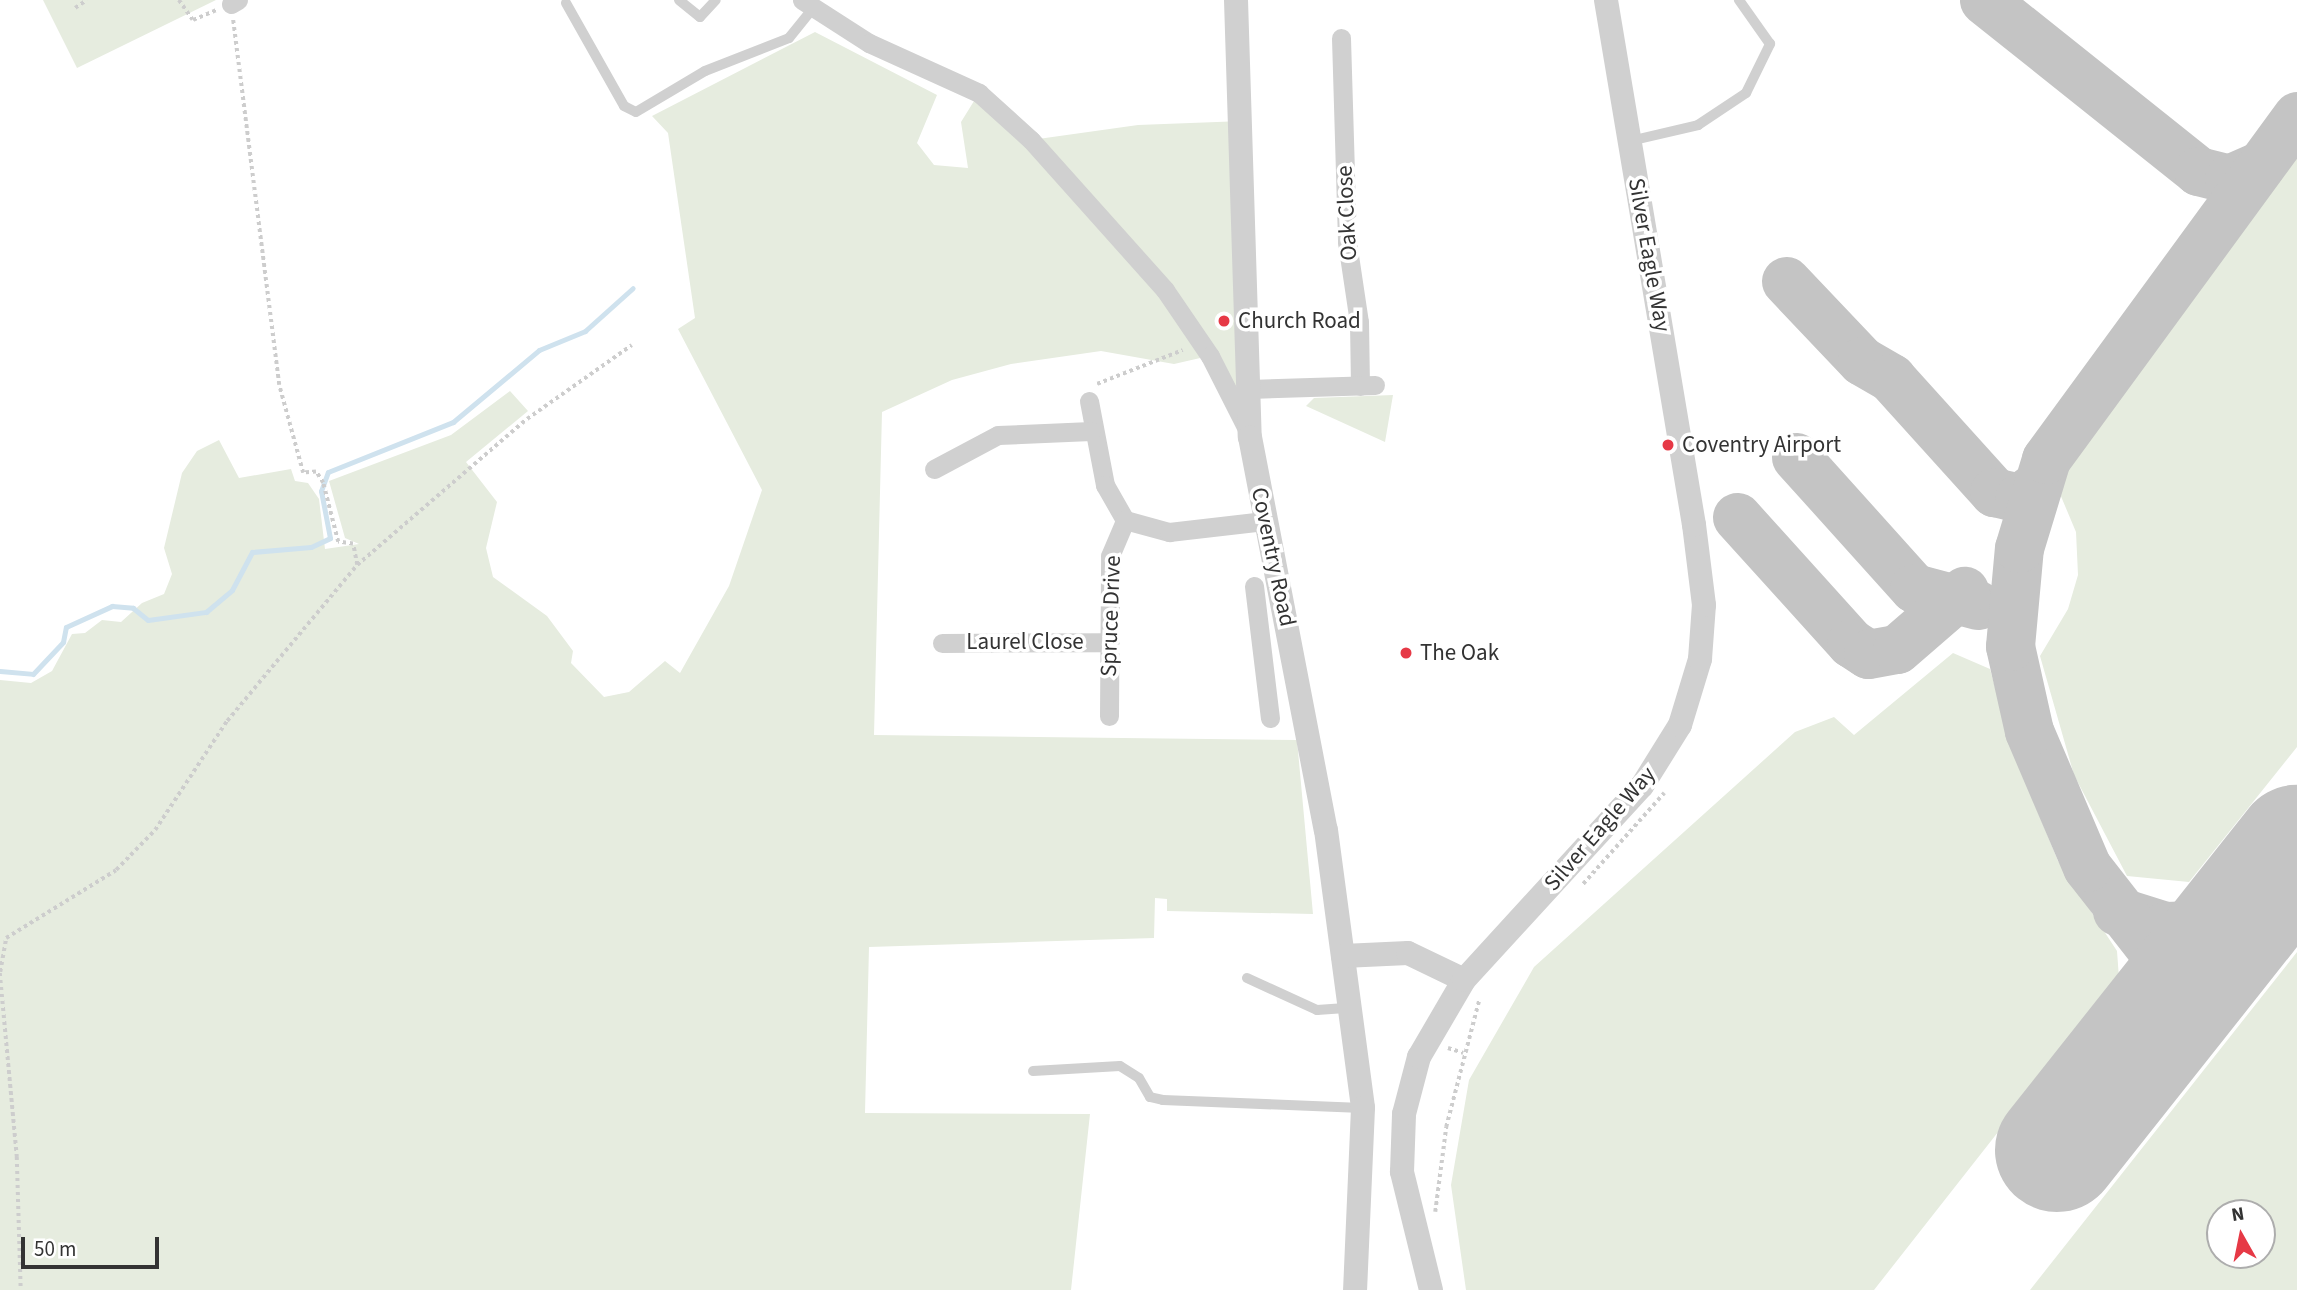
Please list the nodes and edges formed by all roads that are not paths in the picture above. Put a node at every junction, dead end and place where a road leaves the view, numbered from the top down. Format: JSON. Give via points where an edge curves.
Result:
{"nodes":[{"id":1,"x":679,"y":0,"type":"edge"},
{"id":2,"x":716,"y":0,"type":"edge"},
{"id":3,"x":1236,"y":0,"type":"edge"},
{"id":4,"x":1606,"y":0,"type":"edge"},
{"id":5,"x":1740,"y":0,"type":"edge"},
{"id":6,"x":566,"y":3,"type":"dead end"},
{"id":7,"x":807,"y":4,"type":"edge"},
{"id":8,"x":1341,"y":38,"type":"dead end"},
{"id":9,"x":1629,"y":141,"type":"junction"},
{"id":10,"x":1249,"y":389,"type":"junction"},
{"id":11,"x":1089,"y":401,"type":"road end"},
{"id":12,"x":1091,"y":431,"type":"junction"},
{"id":13,"x":1250,"y":437,"type":"junction"},
{"id":14,"x":934,"y":469,"type":"dead end"},
{"id":15,"x":1125,"y":520,"type":"junction"},
{"id":16,"x":1264,"y":521,"type":"junction"},
{"id":17,"x":1254,"y":586,"type":"dead end"},
{"id":18,"x":1108,"y":642,"type":"junction"},
{"id":19,"x":942,"y":643,"type":"dead end"},
{"id":20,"x":1296,"y":667,"type":"junction"},
{"id":21,"x":1263,"y":670,"type":"junction"},
{"id":22,"x":1110,"y":716,"type":"dead end"},
{"id":23,"x":1270,"y":718,"type":"dead end"},
{"id":24,"x":1343,"y":956,"type":"junction"},
{"id":25,"x":1247,"y":978,"type":"dead end"},
{"id":26,"x":1473,"y":984,"type":"junction"},
{"id":27,"x":1349,"y":1007,"type":"junction"},
{"id":28,"x":1033,"y":1071,"type":"dead end"},
{"id":29,"x":1363,"y":1108,"type":"junction"},
{"id":30,"x":1355,"y":1290,"type":"edge"},
{"id":31,"x":1431,"y":1290,"type":"edge"}],
"edges":[{"from":1,"to":2,"type":"lane","via":[[700,17]]},
{"from":3,"to":10,"type":"street","name":"Coventry Road"},
{"from":4,"to":9,"type":"street","name":"Silver Eagle Way"},
{"from":5,"to":9,"type":"lane","via":[[1770,44],[1746,93],[1698,125]]},
{"from":6,"to":7,"type":"lane","via":[[624,106],[636,112],[705,71],[789,38]]},
{"from":7,"to":13,"type":"street","via":[[869,43],[979,93],[1108,222],[1200,341]]},
{"from":8,"to":10,"type":"street","name":"Oak Close","via":[[1347,242],[1368,386]]},
{"from":9,"to":26,"type":"street","name":"Silver Eagle Way","via":[[1701,569],[1700,659],[1680,726],[1642,786]]},
{"from":10,"to":13,"type":"street","name":"Coventry Road"},
{"from":11,"to":12,"type":"street"},
{"from":12,"to":14,"type":"street","via":[[998,435]]},
{"from":12,"to":15,"type":"street","via":[[1108,494]]},
{"from":13,"to":16,"type":"street","name":"Coventry Road"},
{"from":15,"to":16,"type":"street","via":[[1169,532]]},
{"from":15,"to":18,"type":"street","name":"Spruce Drive","via":[[1110,556]]},
{"from":16,"to":20,"type":"street","name":"Coventry Road"},
{"from":17,"to":21,"type":"street"},
{"from":18,"to":19,"type":"street","name":"Laurel Close"},
{"from":18,"to":22,"type":"street","name":"Spruce Drive"},
{"from":20,"to":21,"type":"street"},
{"from":20,"to":24,"type":"street","name":"Coventry Road"},
{"from":21,"to":23,"type":"street"},
{"from":24,"to":26,"type":"street","via":[[1408,954]]},
{"from":24,"to":27,"type":"street","name":"Coventry Road"},
{"from":25,"to":27,"type":"lane","via":[[1317,1010]]},
{"from":26,"to":31,"type":"street","name":"Silver Eagle Way","via":[[1419,1057],[1404,1114],[1406,1203]]},
{"from":27,"to":29,"type":"street","name":"Coventry Road"},
{"from":28,"to":29,"type":"lane","via":[[1119,1066],[1139,1078],[1150,1097],[1163,1100]]},
{"from":29,"to":30,"type":"street","name":"Coventry Road"}]}
